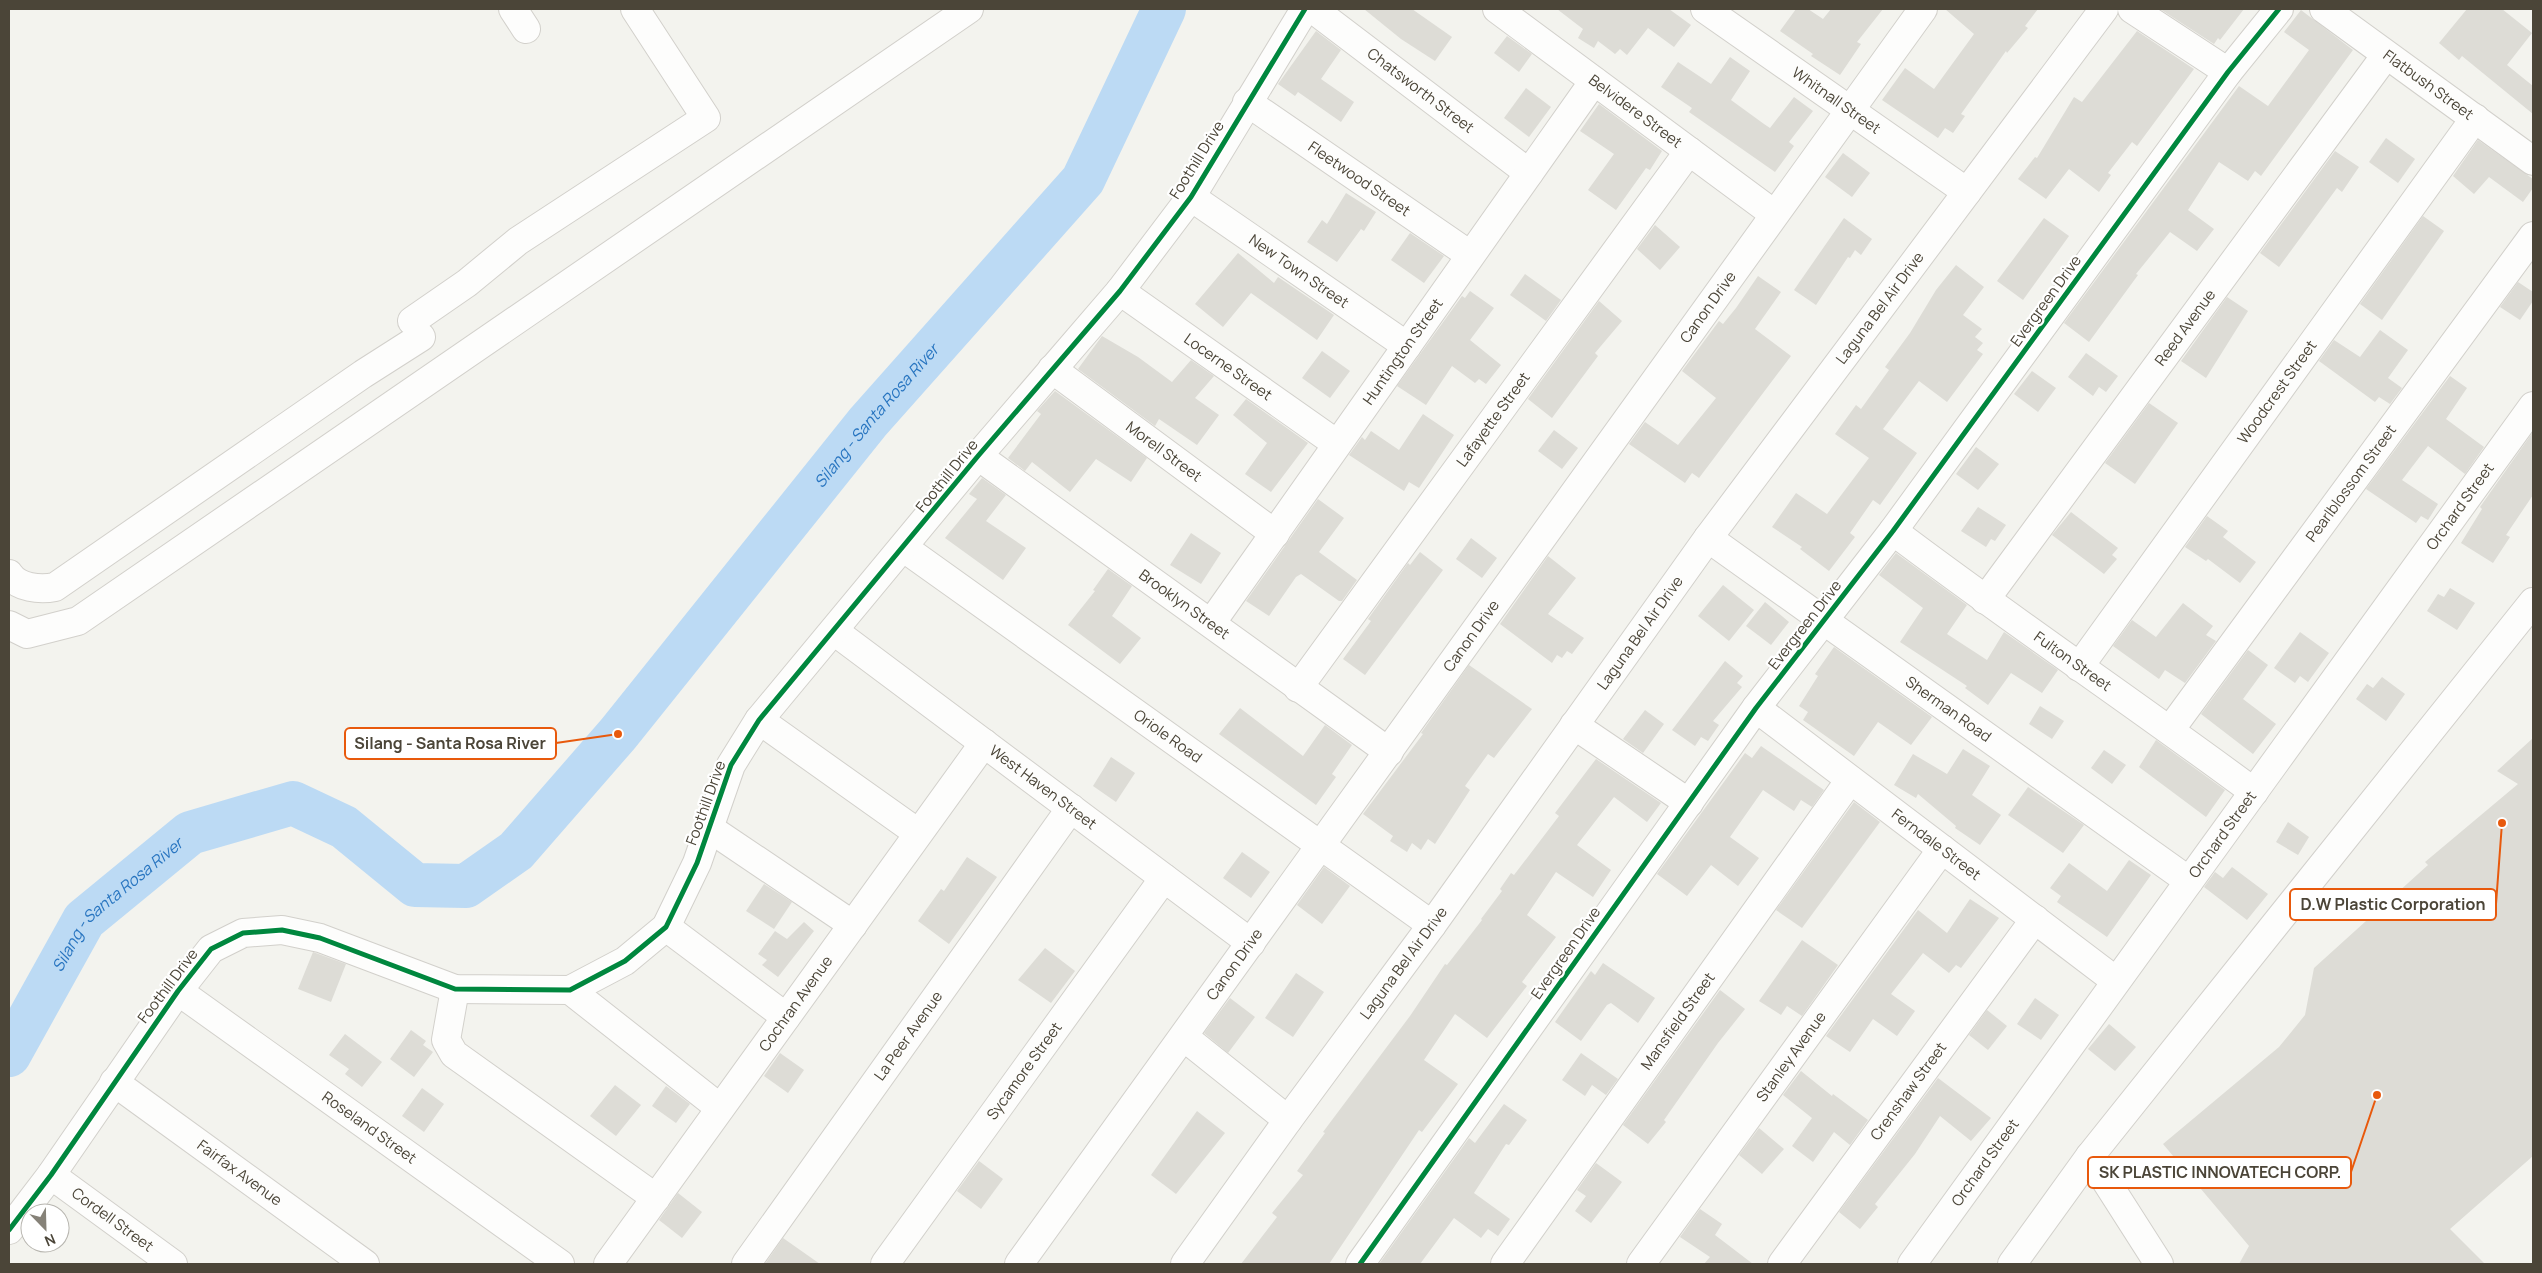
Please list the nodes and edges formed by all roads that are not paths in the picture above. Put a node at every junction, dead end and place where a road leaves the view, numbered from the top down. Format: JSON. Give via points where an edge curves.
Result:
{"nodes":[{"id":1,"x":635,"y":9,"type":"edge"},
{"id":2,"x":969,"y":9,"type":"edge"},
{"id":3,"x":1305,"y":9,"type":"edge"},
{"id":4,"x":1313,"y":9,"type":"edge"},
{"id":5,"x":1497,"y":9,"type":"edge"},
{"id":6,"x":1705,"y":9,"type":"edge"},
{"id":7,"x":2104,"y":9,"type":"edge"},
{"id":8,"x":2132,"y":9,"type":"edge"},
{"id":9,"x":2279,"y":9,"type":"edge"},
{"id":10,"x":2324,"y":9,"type":"edge"},
{"id":11,"x":1911,"y":13,"type":"edge"},
{"id":12,"x":2386,"y":55,"type":"junction"},
{"id":13,"x":2228,"y":72,"type":"junction"},
{"id":14,"x":1594,"y":81,"type":"junction"},
{"id":15,"x":1247,"y":102,"type":"junction"},
{"id":16,"x":1850,"y":109,"type":"junction"},
{"id":17,"x":2475,"y":118,"type":"junction"},
{"id":18,"x":1689,"y":151,"type":"junction"},
{"id":19,"x":2533,"y":161,"type":"edge"},
{"id":20,"x":1529,"y":173,"type":"junction"},
{"id":21,"x":1967,"y":192,"type":"junction"},
{"id":22,"x":1191,"y":197,"type":"junction"},
{"id":23,"x":1774,"y":214,"type":"junction"},
{"id":24,"x":2533,"y":236,"type":"edge"},
{"id":25,"x":1470,"y":256,"type":"junction"},
{"id":26,"x":1120,"y":291,"type":"junction"},
{"id":27,"x":1407,"y":346,"type":"junction"},
{"id":28,"x":1052,"y":369,"type":"junction"},
{"id":29,"x":2533,"y":406,"type":"edge"},
{"id":30,"x":1338,"y":444,"type":"junction"},
{"id":31,"x":978,"y":456,"type":"junction"},
{"id":32,"x":1894,"y":531,"type":"junction"},
{"id":33,"x":1275,"y":534,"type":"junction"},
{"id":34,"x":1708,"y":538,"type":"junction"},
{"id":35,"x":904,"y":548,"type":"junction"},
{"id":36,"x":9,"y":574,"type":"edge"},
{"id":37,"x":1985,"y":600,"type":"junction"},
{"id":38,"x":2533,"y":602,"type":"edge"},
{"id":39,"x":1824,"y":620,"type":"junction"},
{"id":40,"x":1212,"y":622,"type":"junction"},
{"id":41,"x":9,"y":626,"type":"edge"},
{"id":42,"x":834,"y":631,"type":"junction"},
{"id":43,"x":2079,"y":667,"type":"junction"},
{"id":44,"x":1298,"y":688,"type":"junction"},
{"id":45,"x":1756,"y":708,"type":"junction"},
{"id":46,"x":759,"y":720,"type":"junction"},
{"id":47,"x":1574,"y":725,"type":"junction"},
{"id":48,"x":2170,"y":730,"type":"junction"},
{"id":49,"x":984,"y":743,"type":"junction"},
{"id":50,"x":1389,"y":752,"type":"junction"},
{"id":51,"x":1850,"y":780,"type":"junction"},
{"id":52,"x":2254,"y":792,"type":"junction"},
{"id":53,"x":1689,"y":803,"type":"junction"},
{"id":54,"x":1071,"y":808,"type":"junction"},
{"id":55,"x":709,"y":828,"type":"junction"},
{"id":56,"x":918,"y":833,"type":"junction"},
{"id":57,"x":1322,"y":847,"type":"junction"},
{"id":58,"x":1942,"y":849,"type":"junction"},
{"id":59,"x":1164,"y":878,"type":"junction"},
{"id":60,"x":2189,"y":881,"type":"junction"},
{"id":61,"x":2035,"y":920,"type":"junction"},
{"id":62,"x":853,"y":925,"type":"junction"},
{"id":63,"x":1432,"y":925,"type":"junction"},
{"id":64,"x":666,"y":927,"type":"junction"},
{"id":65,"x":1251,"y":943,"type":"junction"},
{"id":66,"x":2116,"y":981,"type":"junction"},
{"id":67,"x":455,"y":990,"type":"junction"},
{"id":68,"x":570,"y":990,"type":"junction"},
{"id":69,"x":178,"y":991,"type":"junction"},
{"id":70,"x":786,"y":1016,"type":"junction"},
{"id":71,"x":1184,"y":1037,"type":"junction"},
{"id":72,"x":114,"y":1082,"type":"junction"},
{"id":73,"x":720,"y":1108,"type":"junction"},
{"id":74,"x":1288,"y":1120,"type":"junction"},
{"id":75,"x":2090,"y":1156,"type":"junction"},
{"id":76,"x":52,"y":1175,"type":"junction"},
{"id":77,"x":656,"y":1198,"type":"junction"},
{"id":78,"x":9,"y":1230,"type":"edge"},
{"id":79,"x":174,"y":1264,"type":"edge"},
{"id":80,"x":365,"y":1264,"type":"edge"},
{"id":81,"x":560,"y":1264,"type":"edge"},
{"id":82,"x":608,"y":1264,"type":"edge"},
{"id":83,"x":746,"y":1264,"type":"edge"},
{"id":84,"x":885,"y":1264,"type":"edge"},
{"id":85,"x":1019,"y":1264,"type":"edge"},
{"id":86,"x":1185,"y":1264,"type":"edge"},
{"id":87,"x":1360,"y":1264,"type":"edge"},
{"id":88,"x":1505,"y":1264,"type":"edge"},
{"id":89,"x":1641,"y":1264,"type":"edge"},
{"id":90,"x":1782,"y":1264,"type":"edge"},
{"id":91,"x":1912,"y":1264,"type":"edge"},
{"id":92,"x":2012,"y":1264,"type":"edge"},
{"id":93,"x":2159,"y":1264,"type":"edge"}],
"edges":[{"from":1,"to":36,"type":"street","via":[[706,118],[518,240],[363,374],[55,587],[27,586]]},
{"from":2,"to":41,"type":"street","via":[[78,621],[27,634]]},
{"from":3,"to":15,"type":"street","name":"Foothill Drive"},
{"from":4,"to":20,"type":"street","name":"Chatsworth Street"},
{"from":5,"to":14,"type":"street","name":"Belvidere Street"},
{"from":6,"to":16,"type":"street","name":"Whitnall Street"},
{"from":7,"to":21,"type":"street","name":"Laguna Bel Air Drive"},
{"from":8,"to":13,"type":"street"},
{"from":9,"to":13,"type":"street","name":"Evergreen Drive"},
{"from":10,"to":12,"type":"street","name":"Flatbush Street"},
{"from":11,"to":16,"type":"street","name":"Canon Drive"},
{"from":12,"to":17,"type":"street","name":"Flatbush Street"},
{"from":12,"to":37,"type":"street","name":"Reed Avenue"},
{"from":13,"to":32,"type":"street","name":"Evergreen Drive"},
{"from":14,"to":18,"type":"street","name":"Belvidere Street"},
{"from":14,"to":20,"type":"street","name":"Huntington Street"},
{"from":15,"to":22,"type":"street","name":"Foothill Drive"},
{"from":15,"to":25,"type":"street","name":"Fleetwood Street"},
{"from":16,"to":21,"type":"street","name":"Whitnall Street"},
{"from":16,"to":23,"type":"street","name":"Canon Drive"},
{"from":17,"to":19,"type":"street","name":"Flatbush Street"},
{"from":17,"to":43,"type":"street","name":"Woodcrest Street"},
{"from":18,"to":23,"type":"street","name":"Belvidere Street"},
{"from":18,"to":44,"type":"street","name":"Lafayette Street"},
{"from":20,"to":25,"type":"street","name":"Huntington Street"},
{"from":21,"to":34,"type":"street","name":"Laguna Bel Air Drive"},
{"from":22,"to":26,"type":"street","name":"Foothill Drive"},
{"from":22,"to":27,"type":"street","name":"New Town Street"},
{"from":23,"to":50,"type":"street","name":"Canon Drive"},
{"from":24,"to":48,"type":"street","name":"Pearlblossom Street"},
{"from":25,"to":27,"type":"street","name":"Huntington Street"},
{"from":26,"to":28,"type":"street","name":"Foothill Drive"},
{"from":26,"to":30,"type":"street","name":"Locerne Street"},
{"from":27,"to":30,"type":"street","name":"Huntington Street"},
{"from":28,"to":31,"type":"street","name":"Foothill Drive"},
{"from":28,"to":33,"type":"street","name":"Morell Street"},
{"from":29,"to":52,"type":"street","name":"Orchard Street"},
{"from":30,"to":33,"type":"street","name":"Huntington Street"},
{"from":31,"to":35,"type":"street","name":"Foothill Drive"},
{"from":31,"to":40,"type":"street","name":"Brooklyn Street"},
{"from":32,"to":37,"type":"street","name":"Fulton Street"},
{"from":32,"to":39,"type":"street","name":"Evergreen Drive"},
{"from":33,"to":40,"type":"street","name":"Huntington Street"},
{"from":34,"to":39,"type":"street","name":"Sherman Road"},
{"from":34,"to":47,"type":"street","name":"Laguna Bel Air Drive"},
{"from":35,"to":42,"type":"street","name":"Foothill Drive"},
{"from":35,"to":57,"type":"street","name":"Oriole Road"},
{"from":37,"to":43,"type":"street","name":"Fulton Street"},
{"from":38,"to":75,"type":"street"},
{"from":39,"to":45,"type":"street","name":"Evergreen Drive"},
{"from":39,"to":60,"type":"street","name":"Sherman Road"},
{"from":40,"to":44,"type":"street","name":"Brooklyn Street"},
{"from":42,"to":46,"type":"street","name":"Foothill Drive"},
{"from":42,"to":49,"type":"street","name":"West Haven Street"},
{"from":43,"to":48,"type":"street","name":"Fulton Street"},
{"from":44,"to":50,"type":"street","name":"Brooklyn Street"},
{"from":45,"to":51,"type":"street","name":"Ferndale Street"},
{"from":45,"to":53,"type":"street","name":"Evergreen Drive"},
{"from":46,"to":55,"type":"street","name":"Foothill Drive","via":[[730,766]]},
{"from":46,"to":56,"type":"street"},
{"from":47,"to":53,"type":"street"},
{"from":47,"to":63,"type":"street","name":"Laguna Bel Air Drive"},
{"from":48,"to":52,"type":"street","name":"Fulton Street"},
{"from":49,"to":54,"type":"street","name":"West Haven Street"},
{"from":49,"to":56,"type":"street","name":"Cochran Avenue"},
{"from":50,"to":57,"type":"street","name":"Canon Drive"},
{"from":51,"to":58,"type":"street","name":"Ferndale Street"},
{"from":51,"to":88,"type":"street","name":"Mansfield Street"},
{"from":52,"to":60,"type":"street","name":"Orchard Street"},
{"from":53,"to":87,"type":"street","name":"Evergreen Drive"},
{"from":54,"to":59,"type":"street","name":"West Haven Street"},
{"from":54,"to":83,"type":"street","name":"La Peer Avenue"},
{"from":55,"to":62,"type":"street"},
{"from":55,"to":64,"type":"street","name":"Foothill Drive","via":[[697,863]]},
{"from":56,"to":62,"type":"street","name":"Cochran Avenue"},
{"from":57,"to":63,"type":"street","name":"Oriole Road"},
{"from":57,"to":65,"type":"street","name":"Canon Drive"},
{"from":58,"to":61,"type":"street","name":"Ferndale Street"},
{"from":58,"to":89,"type":"street","name":"Stanley Avenue"},
{"from":59,"to":65,"type":"street","name":"West Haven Street"},
{"from":59,"to":84,"type":"street","name":"Sycamore Street"},
{"from":60,"to":66,"type":"street","name":"Orchard Street"},
{"from":61,"to":66,"type":"street","name":"Ferndale Street"},
{"from":61,"to":90,"type":"street","name":"Crenshaw Street"},
{"from":62,"to":70,"type":"street","name":"Cochran Avenue"},
{"from":63,"to":74,"type":"street","name":"Laguna Bel Air Drive"},
{"from":64,"to":68,"type":"street","name":"Foothill Drive","via":[[625,961]]},
{"from":64,"to":70,"type":"street"},
{"from":65,"to":71,"type":"street","name":"Canon Drive"},
{"from":66,"to":91,"type":"street","name":"Orchard Street"},
{"from":67,"to":68,"type":"street","name":"Foothill Drive"},
{"from":67,"to":69,"type":"street","name":"Foothill Drive","via":[[320,938],[282,930],[243,933],[211,949]]},
{"from":67,"to":77,"type":"street","via":[[446,1040],[454,1054]]},
{"from":68,"to":73,"type":"street"},
{"from":69,"to":72,"type":"street","name":"Foothill Drive"},
{"from":69,"to":81,"type":"street","name":"Roseland Street"},
{"from":70,"to":73,"type":"street","name":"Cochran Avenue"},
{"from":71,"to":74,"type":"street"},
{"from":71,"to":85,"type":"street","name":"Canon Drive"},
{"from":72,"to":76,"type":"street","name":"Foothill Drive"},
{"from":72,"to":80,"type":"street","name":"Fairfax Avenue"},
{"from":73,"to":77,"type":"street","name":"Cochran Avenue"},
{"from":74,"to":86,"type":"street","name":"Laguna Bel Air Drive"},
{"from":75,"to":92,"type":"street"},
{"from":75,"to":93,"type":"street"},
{"from":76,"to":78,"type":"street","name":"Foothill Drive"},
{"from":76,"to":79,"type":"street","name":"Cordell Street"},
{"from":77,"to":82,"type":"street","name":"Cochran Avenue"}]}
